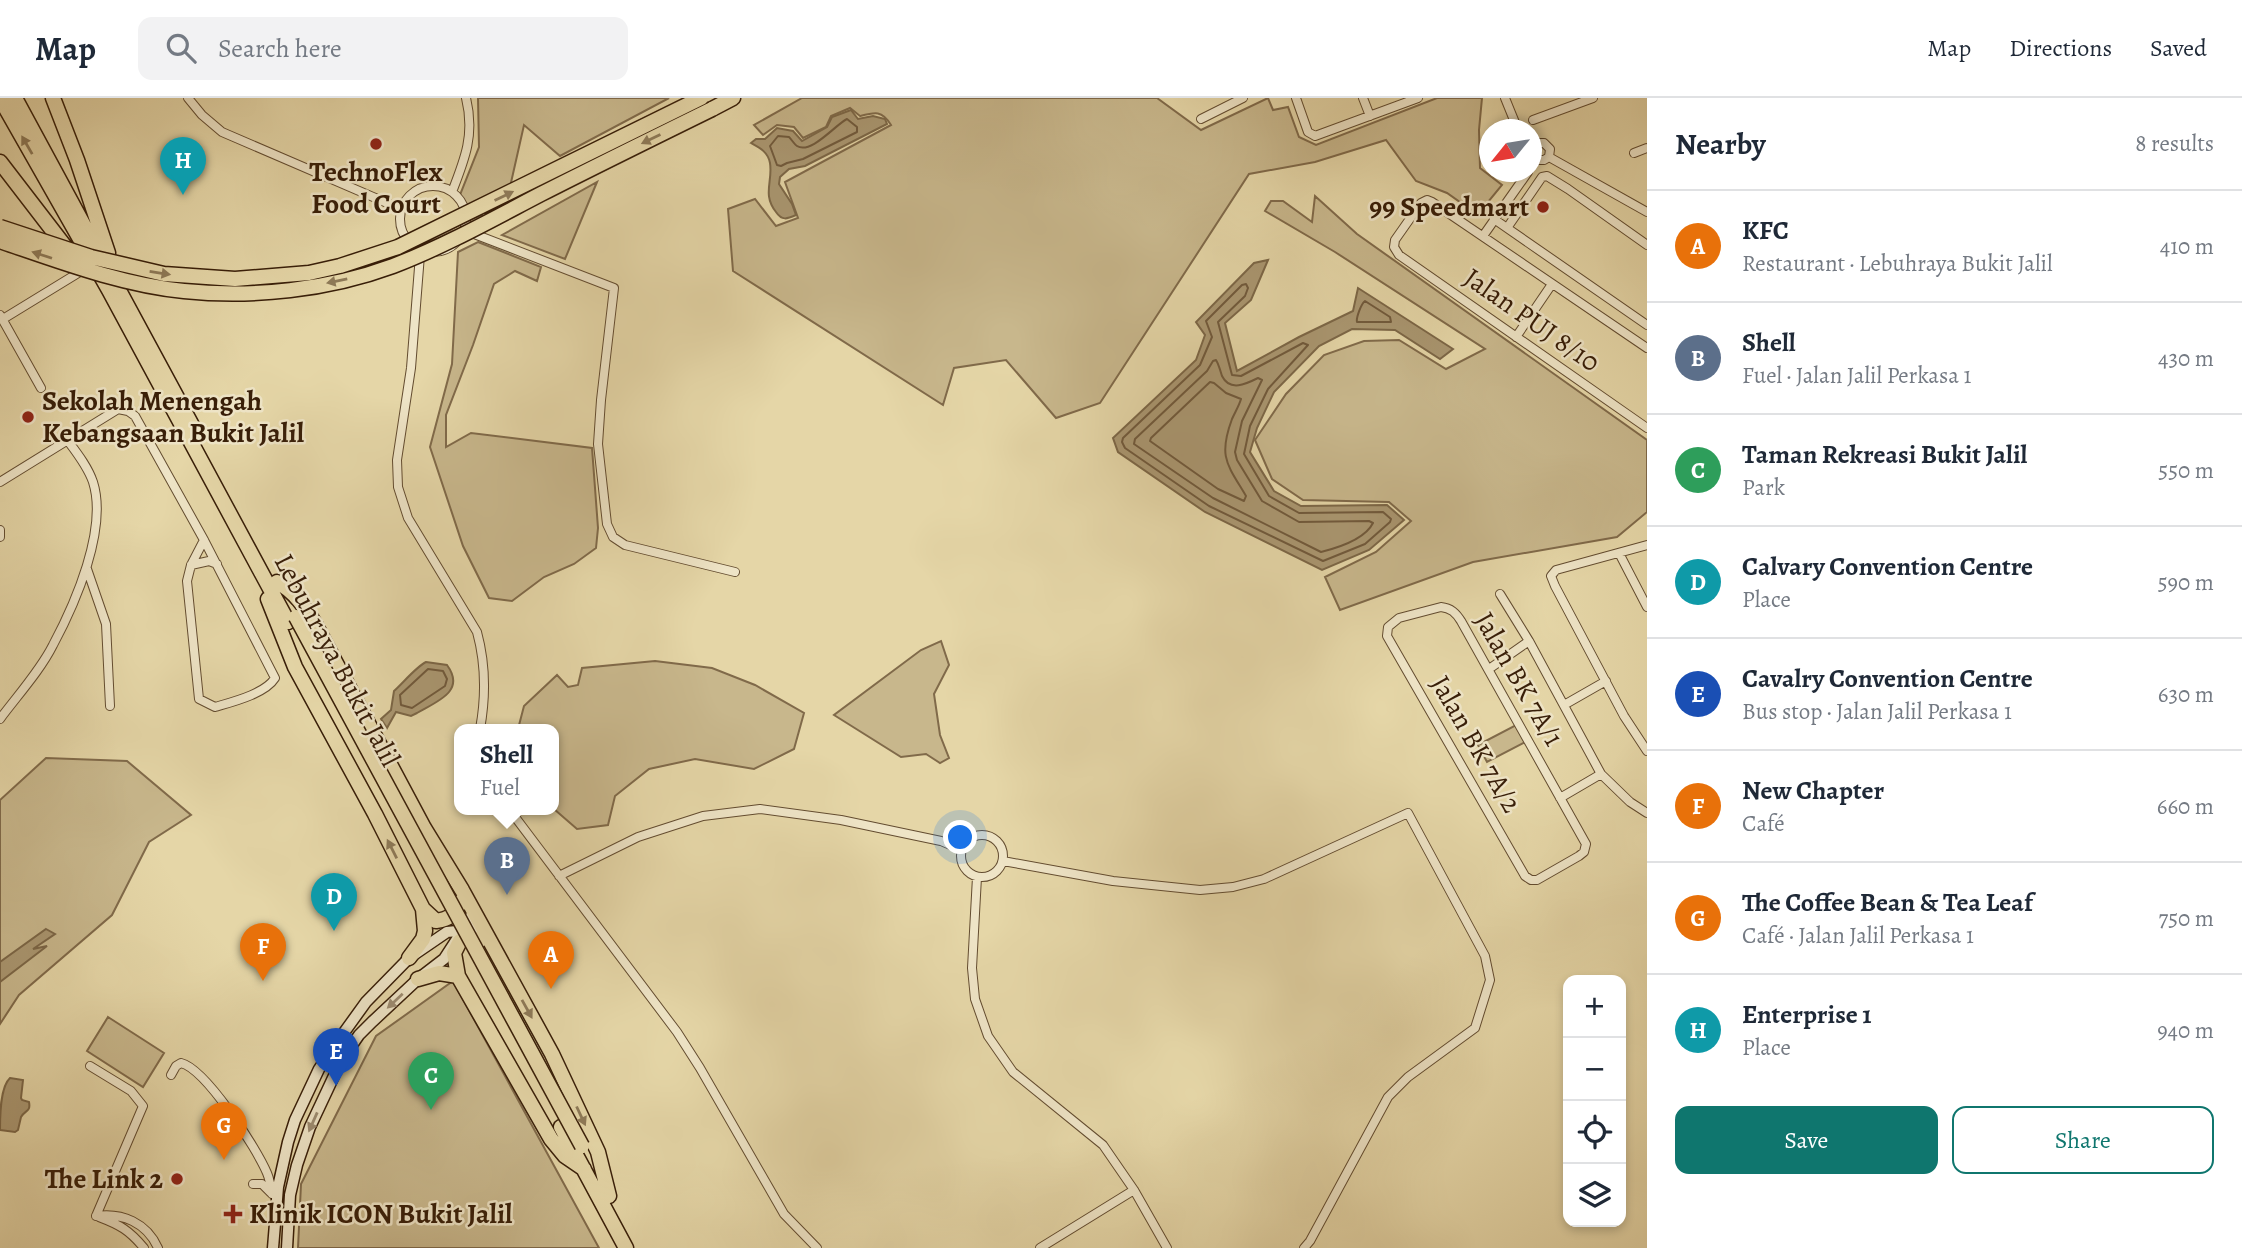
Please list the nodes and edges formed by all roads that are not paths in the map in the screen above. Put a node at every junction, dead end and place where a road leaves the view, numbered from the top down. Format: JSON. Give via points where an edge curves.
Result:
{"nodes":[{"id":1,"x":0,"y":98,"type":"edge"},
{"id":2,"x":15,"y":98,"type":"edge"},
{"id":3,"x":188,"y":98,"type":"edge"},
{"id":4,"x":466,"y":98,"type":"edge"},
{"id":5,"x":701,"y":98,"type":"edge"},
{"id":6,"x":733,"y":98,"type":"edge"},
{"id":7,"x":1244,"y":98,"type":"edge"},
{"id":8,"x":1296,"y":98,"type":"edge"},
{"id":9,"x":1363,"y":98,"type":"edge"},
{"id":10,"x":1418,"y":98,"type":"edge"},
{"id":11,"x":1505,"y":98,"type":"edge"},
{"id":12,"x":1593,"y":98,"type":"edge"},
{"id":13,"x":53,"y":101,"type":"edge"},
{"id":14,"x":1370,"y":116,"type":"junction"},
{"id":15,"x":1514,"y":119,"type":"edge"},
{"id":16,"x":1536,"y":119,"type":"edge"},
{"id":17,"x":1201,"y":120,"type":"dead end"},
{"id":18,"x":1542,"y":143,"type":"edge"},
{"id":19,"x":1647,"y":148,"type":"edge"},
{"id":20,"x":1634,"y":153,"type":"dead end"},
{"id":21,"x":1549,"y":157,"type":"junction"},
{"id":22,"x":1542,"y":161,"type":"edge"},
{"id":23,"x":0,"y":162,"type":"edge"},
{"id":24,"x":1521,"y":182,"type":"edge"},
{"id":25,"x":452,"y":192,"type":"junction"},
{"id":26,"x":401,"y":209,"type":"junction"},
{"id":27,"x":1647,"y":212,"type":"edge"},
{"id":28,"x":1494,"y":219,"type":"junction"},
{"id":29,"x":0,"y":227,"type":"edge"},
{"id":30,"x":1507,"y":228,"type":"junction"},
{"id":31,"x":464,"y":230,"type":"junction"},
{"id":32,"x":1483,"y":236,"type":"junction"},
{"id":33,"x":0,"y":241,"type":"edge"},
{"id":34,"x":1647,"y":245,"type":"edge"},
{"id":35,"x":421,"y":250,"type":"junction"},
{"id":36,"x":83,"y":270,"type":"junction"},
{"id":37,"x":1552,"y":284,"type":"junction"},
{"id":38,"x":113,"y":287,"type":"junction"},
{"id":39,"x":1,"y":317,"type":"edge"},
{"id":40,"x":1647,"y":325,"type":"edge"},
{"id":41,"x":1516,"y":337,"type":"junction"},
{"id":42,"x":1647,"y":348,"type":"edge"},
{"id":43,"x":41,"y":387,"type":"dead end"},
{"id":44,"x":1647,"y":428,"type":"edge"},
{"id":45,"x":68,"y":440,"type":"junction"},
{"id":46,"x":0,"y":482,"type":"edge"},
{"id":47,"x":0,"y":530,"type":"edge"},
{"id":48,"x":0,"y":537,"type":"edge"},
{"id":49,"x":204,"y":540,"type":"junction"},
{"id":50,"x":1647,"y":545,"type":"edge"},
{"id":51,"x":1619,"y":553,"type":"junction"},
{"id":52,"x":252,"y":554,"type":"junction"},
{"id":53,"x":216,"y":564,"type":"junction"},
{"id":54,"x":191,"y":565,"type":"junction"},
{"id":55,"x":87,"y":569,"type":"junction"},
{"id":56,"x":735,"y":572,"type":"dead end"},
{"id":57,"x":277,"y":582,"type":"junction"},
{"id":58,"x":1500,"y":594,"type":"dead end"},
{"id":59,"x":1647,"y":607,"type":"edge"},
{"id":60,"x":292,"y":619,"type":"junction"},
{"id":61,"x":1387,"y":636,"type":"joint"},
{"id":62,"x":1529,"y":641,"type":"junction"},
{"id":63,"x":1489,"y":669,"type":"junction"},
{"id":64,"x":1606,"y":681,"type":"junction"},
{"id":65,"x":1564,"y":705,"type":"junction"},
{"id":66,"x":110,"y":706,"type":"dead end"},
{"id":67,"x":0,"y":719,"type":"edge"},
{"id":68,"x":480,"y":724,"type":"edge"},
{"id":69,"x":1647,"y":751,"type":"edge"},
{"id":70,"x":1601,"y":774,"type":"junction"},
{"id":71,"x":1560,"y":798,"type":"junction"},
{"id":72,"x":1647,"y":813,"type":"edge"},
{"id":73,"x":513,"y":815,"type":"edge"},
{"id":74,"x":1584,"y":838,"type":"joint"},
{"id":75,"x":962,"y":850,"type":"junction"},
{"id":76,"x":1003,"y":860,"type":"junction"},
{"id":77,"x":559,"y":876,"type":"junction"},
{"id":78,"x":977,"y":877,"type":"junction"},
{"id":79,"x":462,"y":890,"type":"junction"},
{"id":80,"x":423,"y":909,"type":"junction"},
{"id":81,"x":473,"y":910,"type":"junction"},
{"id":82,"x":461,"y":931,"type":"junction"},
{"id":83,"x":489,"y":941,"type":"junction"},
{"id":84,"x":431,"y":942,"type":"junction"},
{"id":85,"x":409,"y":958,"type":"junction"},
{"id":86,"x":444,"y":959,"type":"junction"},
{"id":87,"x":458,"y":976,"type":"junction"},
{"id":88,"x":418,"y":979,"type":"junction"},
{"id":89,"x":90,"y":1066,"type":"dead end"},
{"id":90,"x":171,"y":1075,"type":"dead end"},
{"id":91,"x":261,"y":1161,"type":"junction"},
{"id":92,"x":282,"y":1166,"type":"junction"},
{"id":93,"x":584,"y":1169,"type":"junction"},
{"id":94,"x":253,"y":1184,"type":"dead end"},
{"id":95,"x":1133,"y":1190,"type":"junction"},
{"id":96,"x":609,"y":1196,"type":"junction"},
{"id":97,"x":274,"y":1200,"type":"junction"},
{"id":98,"x":96,"y":1216,"type":"junction"},
{"id":99,"x":144,"y":1248,"type":"edge"},
{"id":100,"x":158,"y":1248,"type":"edge"},
{"id":101,"x":274,"y":1248,"type":"edge"},
{"id":102,"x":287,"y":1248,"type":"edge"},
{"id":103,"x":626,"y":1248,"type":"edge"},
{"id":104,"x":637,"y":1248,"type":"edge"},
{"id":105,"x":817,"y":1248,"type":"edge"},
{"id":106,"x":1040,"y":1248,"type":"edge"},
{"id":107,"x":1167,"y":1248,"type":"edge"},
{"id":108,"x":1304,"y":1248,"type":"edge"}],
"edges":[{"from":38,"to":1,"type":"highway","name":"Lebuhraya Bukit Jalil","one_way":true},
{"from":2,"to":38,"type":"highway","name":"Lebuhraya Bukit Jalil"},
{"from":3,"to":26,"type":"street","via":[[222,132]]},
{"from":4,"to":25,"type":"street","via":[[469,141]]},
{"from":29,"to":5,"type":"highway","one_way":true,"bridge":true,"via":[[91,257],[164,274],[235,279],[309,273],[398,247]]},
{"from":6,"to":33,"type":"highway","one_way":true,"bridge":true,"via":[[443,244],[391,267],[315,286],[248,293],[174,290],[68,264]]},
{"from":7,"to":17,"type":"street"},
{"from":8,"to":14,"type":"street","via":[[1308,132],[1315,136]]},
{"from":9,"to":14,"type":"street"},
{"from":10,"to":14,"type":"street"},
{"from":11,"to":15,"type":"street"},
{"from":12,"to":16,"type":"street"},
{"from":13,"to":38,"type":"highway","via":[[77,160]]},
{"from":18,"to":21,"type":"street","via":[[1550,149]]},
{"from":19,"to":20,"type":"street"},
{"from":21,"to":22,"type":"street"},
{"from":21,"to":27,"type":"street"},
{"from":23,"to":36,"type":"highway"},
{"from":24,"to":28,"type":"street"},
{"from":25,"to":26,"type":"street","via":[[433,186],[419,189]]},
{"from":25,"to":31,"type":"street","via":[[465,209]]},
{"from":26,"to":35,"type":"street","via":[[401,229]]},
{"from":28,"to":30,"type":"street"},
{"from":28,"to":32,"type":"street"},
{"from":30,"to":34,"type":"street","via":[[1547,176]]},
{"from":30,"to":40,"type":"street"},
{"from":31,"to":35,"type":"street","via":[[447,249]]},
{"from":31,"to":56,"type":"street","via":[[614,288],[598,444],[607,524],[613,537],[625,545]]},
{"from":32,"to":37,"type":"street"},
{"from":32,"to":41,"type":"street","name":"Jalan PUJ 8/10","via":[[1427,200],[1394,247]]},
{"from":35,"to":68,"type":"street","via":[[397,460],[398,487],[408,518],[477,632],[485,677]]},
{"from":36,"to":38,"type":"highway"},
{"from":36,"to":39,"type":"street"},
{"from":37,"to":41,"type":"street"},
{"from":37,"to":42,"type":"street"},
{"from":38,"to":52,"type":"highway","name":"Lebuhraya Bukit Jalil","via":[[152,373]]},
{"from":38,"to":57,"type":"highway","name":"Lebuhraya Bukit Jalil"},
{"from":39,"to":43,"type":"street"},
{"from":41,"to":44,"type":"street","name":"Jalan PUJ 8/10"},
{"from":45,"to":46,"type":"street"},
{"from":45,"to":49,"type":"street","via":[[118,408],[135,416]]},
{"from":45,"to":55,"type":"street","via":[[89,475],[96,499]]},
{"from":47,"to":48,"type":"street"},
{"from":49,"to":53,"type":"street"},
{"from":49,"to":54,"type":"street"},
{"from":50,"to":51,"type":"street"},
{"from":51,"to":59,"type":"street"},
{"from":51,"to":64,"type":"street","via":[[1556,570],[1552,576]]},
{"from":52,"to":60,"type":"highway","name":"Lebuhraya Bukit Jalil"},
{"from":80,"to":52,"type":"highway","one_way":true,"via":[[295,667]]},
{"from":53,"to":54,"type":"street"},
{"from":53,"to":54,"type":"street","via":[[275,678],[242,699],[215,707],[199,699],[187,581]]},
{"from":55,"to":66,"type":"street","via":[[106,624]]},
{"from":55,"to":67,"type":"street","via":[[52,647]]},
{"from":57,"to":60,"type":"highway","name":"Lebuhraya Bukit Jalil"},
{"from":57,"to":79,"type":"highway","via":[[309,613],[418,818]]},
{"from":58,"to":62,"type":"street"},
{"from":60,"to":93,"type":"highway","name":"Lebuhraya Bukit Jalil"},
{"from":60,"to":96,"type":"highway","name":"Lebuhraya Bukit Jalil","bridge":true},
{"from":61,"to":63,"type":"street","name":"Jalan BK 7A/1","via":[[1388,627],[1399,618],[1448,608],[1461,621]]},
{"from":61,"to":74,"type":"street","name":"Jalan BK 7A/2","via":[[1525,876],[1537,880],[1568,864],[1584,852]]},
{"from":62,"to":63,"type":"street"},
{"from":62,"to":65,"type":"street"},
{"from":63,"to":71,"type":"street","name":"Jalan BK 7A/1"},
{"from":64,"to":65,"type":"street"},
{"from":64,"to":69,"type":"street"},
{"from":65,"to":70,"type":"street"},
{"from":70,"to":71,"type":"street"},
{"from":70,"to":72,"type":"street"},
{"from":71,"to":74,"type":"street","name":"Jalan BK 7A/1"},
{"from":73,"to":77,"type":"street"},
{"from":75,"to":76,"type":"street","via":[[970,839],[984,835],[997,841]]},
{"from":75,"to":77,"type":"street","via":[[941,841],[841,820],[760,808],[703,816],[638,837]]},
{"from":75,"to":78,"type":"street","via":[[966,869]]},
{"from":76,"to":78,"type":"street","via":[[990,876]]},
{"from":76,"to":108,"type":"street","via":[[1113,881],[1200,890],[1233,887],[1264,879],[1408,813],[1485,956],[1490,980],[1475,1028],[1388,1097]]},
{"from":77,"to":105,"type":"street","via":[[677,1032],[783,1214]]},
{"from":78,"to":95,"type":"street","via":[[972,968],[975,999],[988,1036],[1013,1072],[1103,1145]]},
{"from":79,"to":80,"type":"highway","via":[[458,908],[448,919],[436,920]]},
{"from":79,"to":81,"type":"highway"},
{"from":80,"to":85,"type":"highway","via":[[423,939]]},
{"from":81,"to":82,"type":"main road"},
{"from":81,"to":83,"type":"highway"},
{"from":82,"to":83,"type":"main road","via":[[476,929]]},
{"from":82,"to":84,"type":"main road","via":[[447,932]]},
{"from":82,"to":86,"type":"main road"},
{"from":83,"to":87,"type":"highway","via":[[460,941],[454,953]]},
{"from":83,"to":96,"type":"highway","one_way":true,"via":[[552,1054],[598,1152]]},
{"from":84,"to":85,"type":"main road"},
{"from":84,"to":86,"type":"main road","via":[[440,944]]},
{"from":85,"to":92,"type":"main road","via":[[366,1002],[319,1069],[295,1120]]},
{"from":86,"to":88,"type":"main road"},
{"from":87,"to":88,"type":"highway","via":[[435,973]]},
{"from":87,"to":93,"type":"highway","via":[[551,1139]]},
{"from":88,"to":102,"type":"main road","one_way":true,"via":[[359,1035],[341,1061],[297,1165]]},
{"from":89,"to":98,"type":"street","via":[[131,1091],[143,1106]]},
{"from":90,"to":91,"type":"street","via":[[181,1063],[198,1074],[239,1123]]},
{"from":91,"to":92,"type":"street","via":[[275,1168]]},
{"from":91,"to":97,"type":"street"},
{"from":92,"to":97,"type":"main road"},
{"from":93,"to":103,"type":"highway","name":"Lebuhraya Bukit Jalil"},
{"from":94,"to":97,"type":"street","via":[[262,1184]]},
{"from":95,"to":106,"type":"street"},
{"from":95,"to":107,"type":"street"},
{"from":96,"to":104,"type":"highway","name":"Lebuhraya Bukit Jalil"},
{"from":97,"to":101,"type":"main road"},
{"from":98,"to":99,"type":"street","via":[[121,1225]]},
{"from":98,"to":100,"type":"street","via":[[125,1217],[154,1239]]}]}
